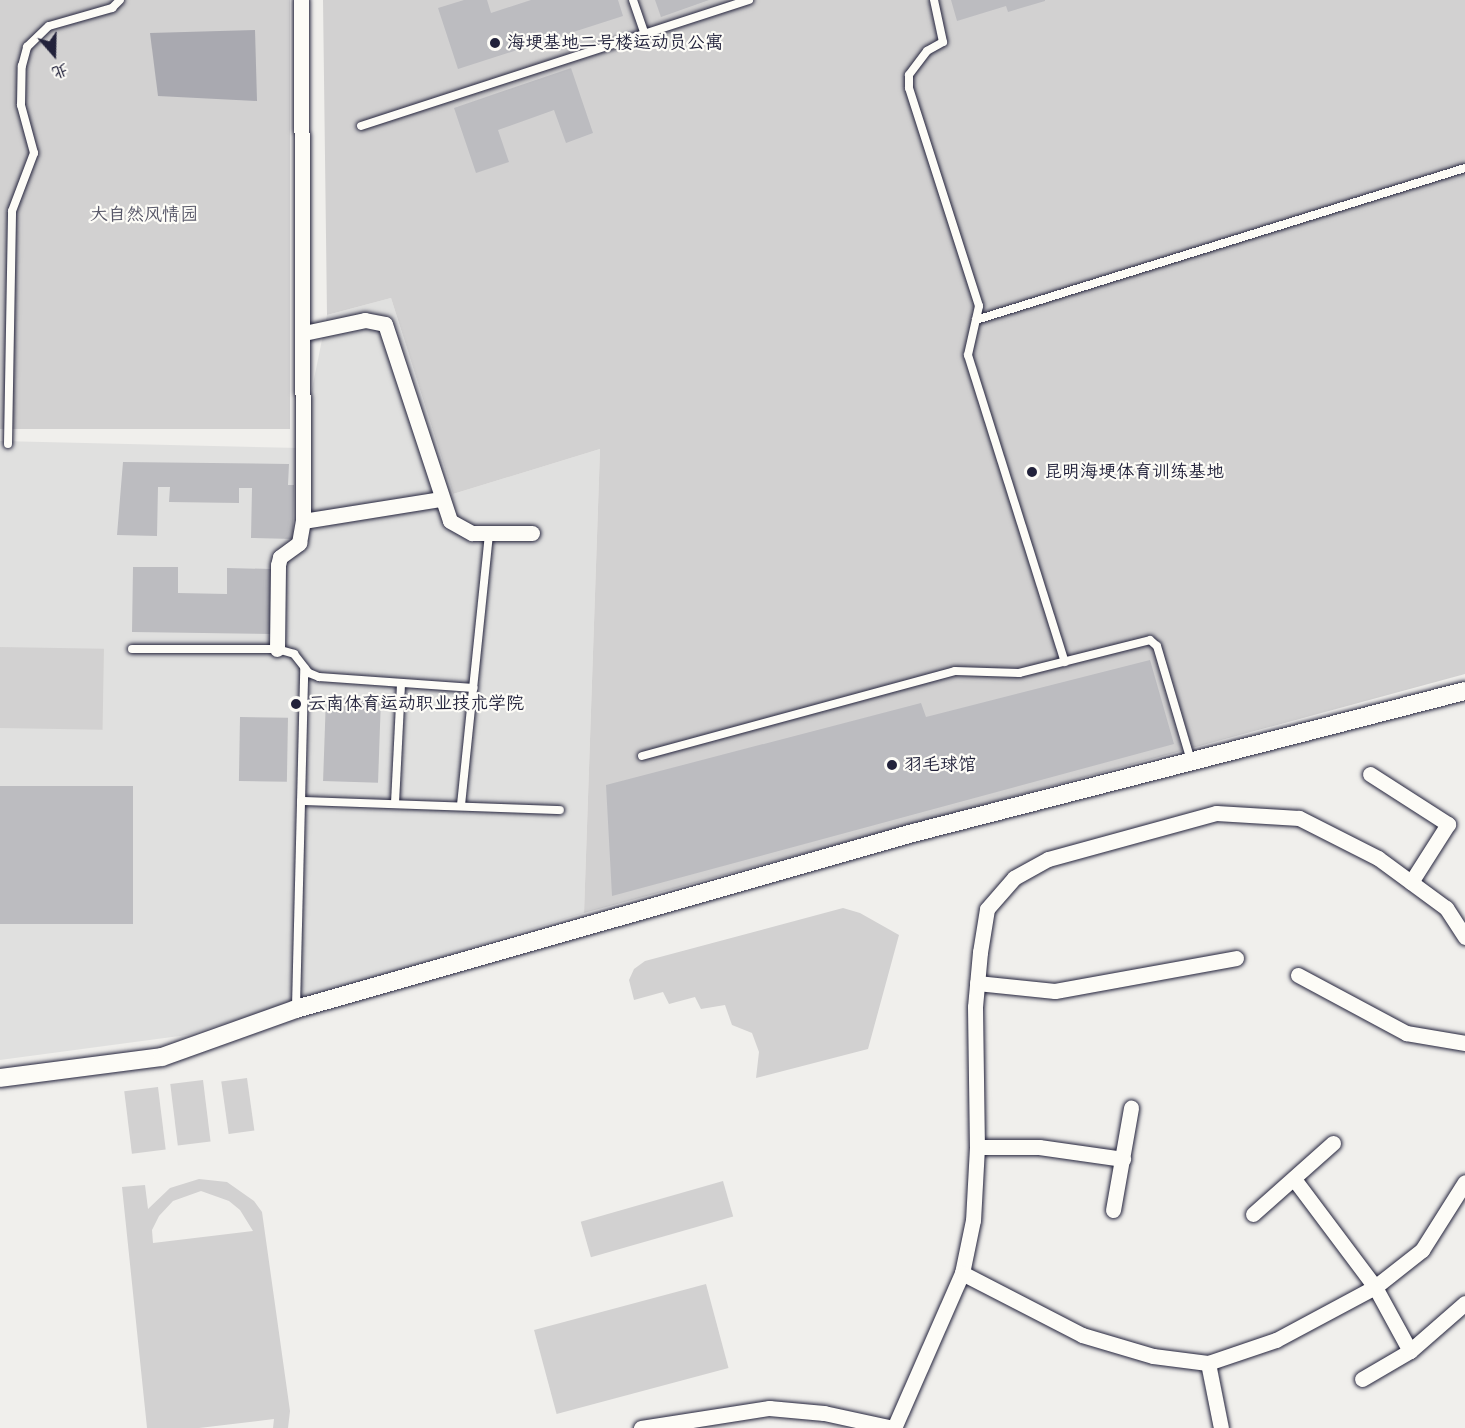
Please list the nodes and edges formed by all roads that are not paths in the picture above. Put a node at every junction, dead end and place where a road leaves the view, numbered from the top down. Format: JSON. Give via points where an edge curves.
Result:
{"nodes":[{"id":1,"x":120,"y":0,"type":"edge"},
{"id":2,"x":301,"y":0,"type":"edge"},
{"id":3,"x":633,"y":0,"type":"edge"},
{"id":4,"x":749,"y":0,"type":"edge"},
{"id":5,"x":934,"y":0,"type":"edge"},
{"id":6,"x":645,"y":34,"type":"junction"},
{"id":7,"x":361,"y":126,"type":"dead end"},
{"id":8,"x":1465,"y":168,"type":"edge"},
{"id":9,"x":976,"y":320,"type":"junction"},
{"id":10,"x":304,"y":333,"type":"junction"},
{"id":11,"x":8,"y":444,"type":"dead end"},
{"id":12,"x":441,"y":500,"type":"junction"},
{"id":13,"x":303,"y":521,"type":"junction"},
{"id":14,"x":489,"y":533,"type":"junction"},
{"id":15,"x":532,"y":533,"type":"dead end"},
{"id":16,"x":132,"y":649,"type":"dead end"},
{"id":17,"x":277,"y":649,"type":"junction"},
{"id":18,"x":1065,"y":662,"type":"junction"},
{"id":19,"x":304,"y":668,"type":"junction"},
{"id":20,"x":401,"y":683,"type":"junction"},
{"id":21,"x":474,"y":688,"type":"junction"},
{"id":22,"x":1465,"y":691,"type":"edge"},
{"id":23,"x":642,"y":756,"type":"dead end"},
{"id":24,"x":1191,"y":761,"type":"junction"},
{"id":25,"x":1370,"y":774,"type":"dead end"},
{"id":26,"x":301,"y":801,"type":"junction"},
{"id":27,"x":394,"y":803,"type":"junction"},
{"id":28,"x":461,"y":806,"type":"junction"},
{"id":29,"x":560,"y":810,"type":"dead end"},
{"id":30,"x":1411,"y":882,"type":"junction"},
{"id":31,"x":1465,"y":937,"type":"edge"},
{"id":32,"x":1236,"y":958,"type":"dead end"},
{"id":33,"x":1298,"y":975,"type":"dead end"},
{"id":34,"x":977,"y":983,"type":"junction"},
{"id":35,"x":296,"y":1009,"type":"junction"},
{"id":36,"x":1465,"y":1043,"type":"edge"},
{"id":37,"x":0,"y":1078,"type":"edge"},
{"id":38,"x":1131,"y":1108,"type":"dead end"},
{"id":39,"x":1333,"y":1143,"type":"dead end"},
{"id":40,"x":977,"y":1148,"type":"junction"},
{"id":41,"x":1123,"y":1160,"type":"junction"},
{"id":42,"x":1294,"y":1179,"type":"junction"},
{"id":43,"x":1465,"y":1182,"type":"edge"},
{"id":44,"x":1113,"y":1210,"type":"dead end"},
{"id":45,"x":1254,"y":1214,"type":"dead end"},
{"id":46,"x":962,"y":1273,"type":"junction"},
{"id":47,"x":1375,"y":1287,"type":"junction"},
{"id":48,"x":1465,"y":1303,"type":"edge"},
{"id":49,"x":1410,"y":1351,"type":"junction"},
{"id":50,"x":1208,"y":1363,"type":"junction"},
{"id":51,"x":1362,"y":1379,"type":"dead end"},
{"id":52,"x":824,"y":1421,"type":"edge"},
{"id":53,"x":641,"y":1428,"type":"edge"},
{"id":54,"x":894,"y":1428,"type":"edge"},
{"id":55,"x":1221,"y":1428,"type":"edge"}],
"edges":[{"from":1,"to":11,"type":"lane","via":[[112,8],[49,26],[27,47],[22,66],[21,105],[34,153],[12,211]]},
{"from":2,"to":10,"type":"street"},
{"from":3,"to":6,"type":"lane"},
{"from":4,"to":6,"type":"lane"},
{"from":5,"to":9,"type":"lane","via":[[943,42],[927,51],[909,75],[909,88],[979,306]]},
{"from":6,"to":7,"type":"lane"},
{"from":8,"to":9,"type":"lane"},
{"from":9,"to":18,"type":"lane","via":[[968,340],[968,355]]},
{"from":10,"to":12,"type":"street","via":[[365,320],[385,324]]},
{"from":10,"to":13,"type":"street"},
{"from":12,"to":13,"type":"street"},
{"from":12,"to":14,"type":"street","via":[[456,528]]},
{"from":13,"to":17,"type":"street","via":[[299,543],[280,557],[278,565]]},
{"from":14,"to":15,"type":"street"},
{"from":14,"to":21,"type":"lane"},
{"from":16,"to":17,"type":"lane"},
{"from":17,"to":19,"type":"lane","via":[[294,654]]},
{"from":18,"to":23,"type":"lane","via":[[1019,673],[955,671]]},
{"from":18,"to":24,"type":"lane","via":[[1150,640],[1156,645]]},
{"from":19,"to":20,"type":"lane","via":[[319,677]]},
{"from":19,"to":26,"type":"lane"},
{"from":20,"to":21,"type":"lane"},
{"from":20,"to":27,"type":"lane"},
{"from":21,"to":28,"type":"lane"},
{"from":22,"to":24,"type":"street"},
{"from":24,"to":35,"type":"street","via":[[913,833]]},
{"from":25,"to":30,"type":"street","via":[[1448,824]]},
{"from":26,"to":27,"type":"lane"},
{"from":26,"to":35,"type":"lane"},
{"from":27,"to":28,"type":"lane"},
{"from":28,"to":29,"type":"lane"},
{"from":30,"to":31,"type":"street","via":[[1446,908]]},
{"from":30,"to":34,"type":"street","via":[[1378,858],[1299,818],[1216,813],[1048,859],[1014,878],[987,909]]},
{"from":32,"to":34,"type":"street","via":[[1055,991]]},
{"from":33,"to":36,"type":"street","via":[[1406,1033]]},
{"from":34,"to":40,"type":"street"},
{"from":35,"to":37,"type":"street","via":[[162,1058]]},
{"from":38,"to":41,"type":"street"},
{"from":39,"to":42,"type":"street"},
{"from":40,"to":41,"type":"street","via":[[1062,1149]]},
{"from":40,"to":46,"type":"street","via":[[973,1220]]},
{"from":41,"to":44,"type":"street"},
{"from":42,"to":45,"type":"street"},
{"from":42,"to":47,"type":"street"},
{"from":43,"to":47,"type":"street","via":[[1422,1250]]},
{"from":46,"to":50,"type":"street","via":[[1082,1335],[1153,1356]]},
{"from":46,"to":54,"type":"street"},
{"from":47,"to":49,"type":"street"},
{"from":47,"to":50,"type":"street","via":[[1276,1340]]},
{"from":48,"to":49,"type":"street"},
{"from":49,"to":51,"type":"street"},
{"from":50,"to":55,"type":"street"},
{"from":52,"to":53,"type":"street","via":[[769,1408]]},
{"from":52,"to":54,"type":"street"}]}
